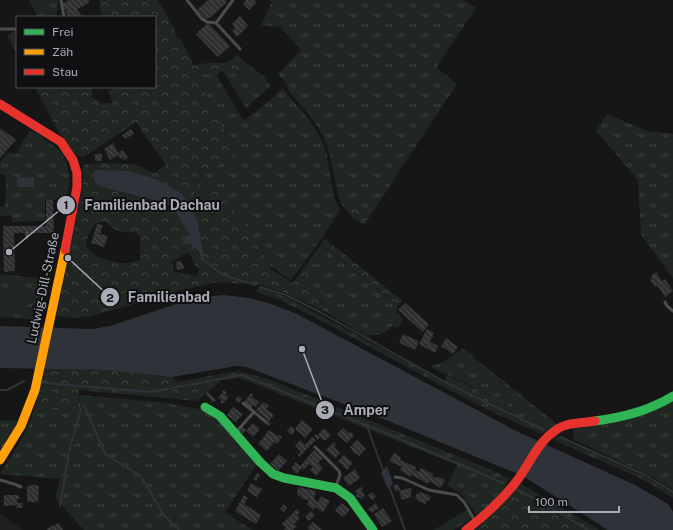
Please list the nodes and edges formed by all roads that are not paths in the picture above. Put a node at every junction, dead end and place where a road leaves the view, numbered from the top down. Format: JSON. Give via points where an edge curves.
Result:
{"nodes":[{"id":1,"x":61,"y":0,"type":"edge"},
{"id":2,"x":233,"y":0,"type":"edge"},
{"id":3,"x":187,"y":1,"type":"edge"},
{"id":4,"x":64,"y":16,"type":"edge"},
{"id":5,"x":216,"y":23,"type":"junction"},
{"id":6,"x":0,"y":29,"type":"edge"},
{"id":7,"x":16,"y":29,"type":"edge"},
{"id":8,"x":240,"y":49,"type":"dead end"},
{"id":9,"x":0,"y":104,"type":"edge"},
{"id":10,"x":27,"y":233,"type":"dead end"},
{"id":11,"x":27,"y":237,"type":"dead end"},
{"id":12,"x":665,"y":302,"type":"dead end"},
{"id":13,"x":673,"y":311,"type":"edge"},
{"id":14,"x":673,"y":396,"type":"edge"},
{"id":15,"x":243,"y":403,"type":"dead end"},
{"id":16,"x":205,"y":407,"type":"dead end"},
{"id":17,"x":254,"y":412,"type":"junction"},
{"id":18,"x":266,"y":422,"type":"dead end"},
{"id":19,"x":235,"y":433,"type":"junction"},
{"id":20,"x":315,"y":447,"type":"dead end"},
{"id":21,"x":0,"y":460,"type":"edge"},
{"id":22,"x":395,"y":478,"type":"dead end"},
{"id":23,"x":0,"y":480,"type":"edge"},
{"id":24,"x":22,"y":487,"type":"dead end"},
{"id":25,"x":336,"y":488,"type":"junction"},
{"id":26,"x":476,"y":523,"type":"junction"},
{"id":27,"x":373,"y":530,"type":"edge"},
{"id":28,"x":466,"y":530,"type":"edge"}],
"edges":[{"from":1,"to":4,"type":"lane"},
{"from":2,"to":5,"type":"lane"},
{"from":3,"to":5,"type":"lane","via":[[202,20]]},
{"from":5,"to":8,"type":"lane"},
{"from":6,"to":7,"type":"lane"},
{"from":9,"to":21,"type":"street","name":"Ludwig-Dill-Straße","via":[[61,142],[71,153],[78,179],[29,412],[20,431]]},
{"from":10,"to":11,"type":"lane"},
{"from":12,"to":13,"type":"lane"},
{"from":14,"to":26,"type":"street","via":[[644,412],[557,430],[541,444],[499,501]]},
{"from":15,"to":17,"type":"lane"},
{"from":16,"to":19,"type":"street","via":[[220,416]]},
{"from":17,"to":18,"type":"lane"},
{"from":17,"to":19,"type":"lane"},
{"from":19,"to":25,"type":"street","via":[[273,474]]},
{"from":20,"to":25,"type":"lane","via":[[339,471]]},
{"from":22,"to":26,"type":"lane","via":[[402,478],[429,490],[457,495]]},
{"from":23,"to":24,"type":"lane"},
{"from":25,"to":27,"type":"street","via":[[350,498]]},
{"from":26,"to":28,"type":"street"}]}
